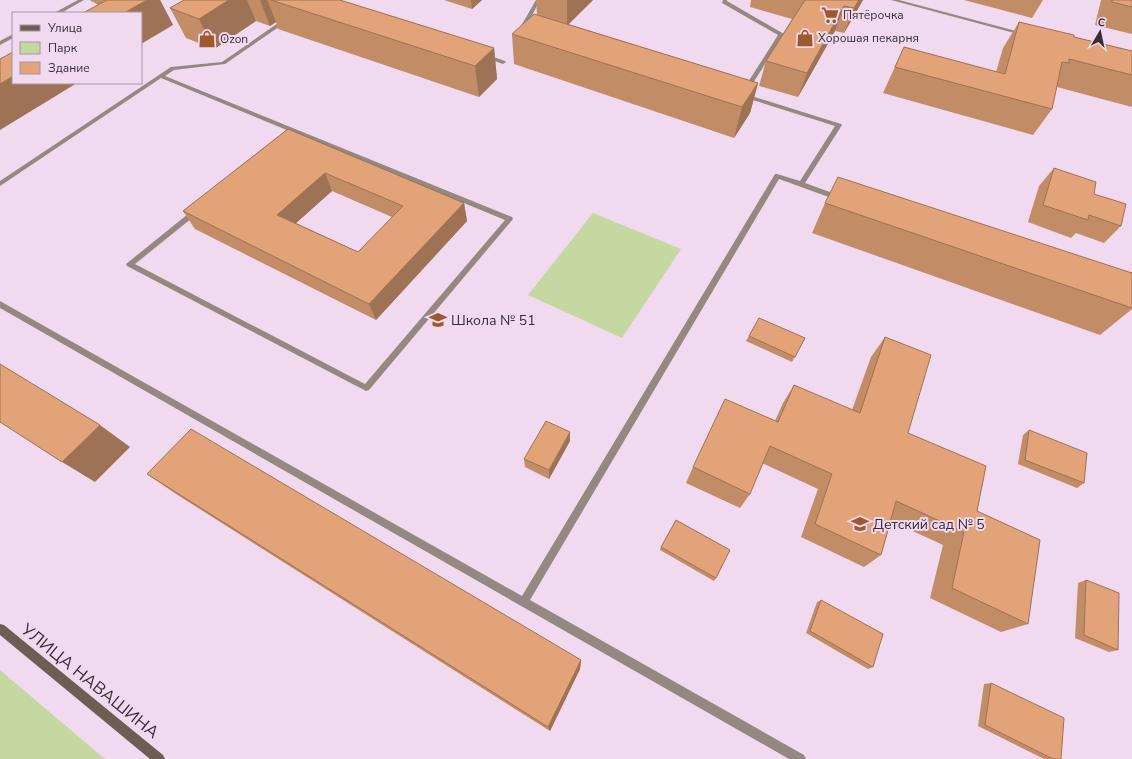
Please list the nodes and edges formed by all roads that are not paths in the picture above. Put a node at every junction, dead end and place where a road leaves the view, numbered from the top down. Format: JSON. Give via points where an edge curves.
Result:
{"nodes":[{"id":1,"x":82,"y":0,"type":"edge"},
{"id":2,"x":538,"y":0,"type":"edge"},
{"id":3,"x":725,"y":0,"type":"edge"},
{"id":4,"x":893,"y":0,"type":"edge"},
{"id":5,"x":59,"y":12,"type":"edge"},
{"id":6,"x":293,"y":15,"type":"edge"},
{"id":7,"x":532,"y":29,"type":"edge"},
{"id":8,"x":1032,"y":36,"type":"edge"},
{"id":9,"x":12,"y":37,"type":"edge"},
{"id":10,"x":0,"y":43,"type":"edge"},
{"id":11,"x":481,"y":55,"type":"edge"},
{"id":12,"x":503,"y":62,"type":"dead end"},
{"id":13,"x":160,"y":76,"type":"junction"},
{"id":14,"x":735,"y":93,"type":"edge"},
{"id":15,"x":743,"y":96,"type":"junction"},
{"id":16,"x":295,"y":131,"type":"junction"},
{"id":17,"x":288,"y":136,"type":"edge"},
{"id":18,"x":0,"y":184,"type":"edge"},
{"id":19,"x":801,"y":184,"type":"junction"},
{"id":20,"x":845,"y":200,"type":"edge"},
{"id":21,"x":203,"y":205,"type":"edge"},
{"id":22,"x":0,"y":304,"type":"edge"},
{"id":23,"x":524,"y":602,"type":"junction"},
{"id":24,"x":0,"y":629,"type":"edge"},
{"id":25,"x":159,"y":759,"type":"edge"},
{"id":26,"x":800,"y":759,"type":"edge"}],
"edges":[{"from":1,"to":5,"type":"street"},
{"from":2,"to":7,"type":"street","via":[[524,26]]},
{"from":3,"to":15,"type":"street","via":[[724,2],[781,34]]},
{"from":4,"to":8,"type":"street"},
{"from":6,"to":13,"type":"street","via":[[223,63],[173,68]]},
{"from":9,"to":10,"type":"street"},
{"from":11,"to":12,"type":"street"},
{"from":13,"to":16,"type":"street"},
{"from":13,"to":18,"type":"street"},
{"from":14,"to":15,"type":"street"},
{"from":15,"to":19,"type":"street","via":[[838,125]]},
{"from":16,"to":17,"type":"street"},
{"from":16,"to":21,"type":"street","via":[[510,219],[366,388],[130,264]]},
{"from":19,"to":20,"type":"street"},
{"from":19,"to":23,"type":"street","via":[[777,176]]},
{"from":22,"to":23,"type":"street"},
{"from":23,"to":26,"type":"street"},
{"from":24,"to":25,"type":"main road","name":"УЛИЦА НАВАШИНА"}]}
